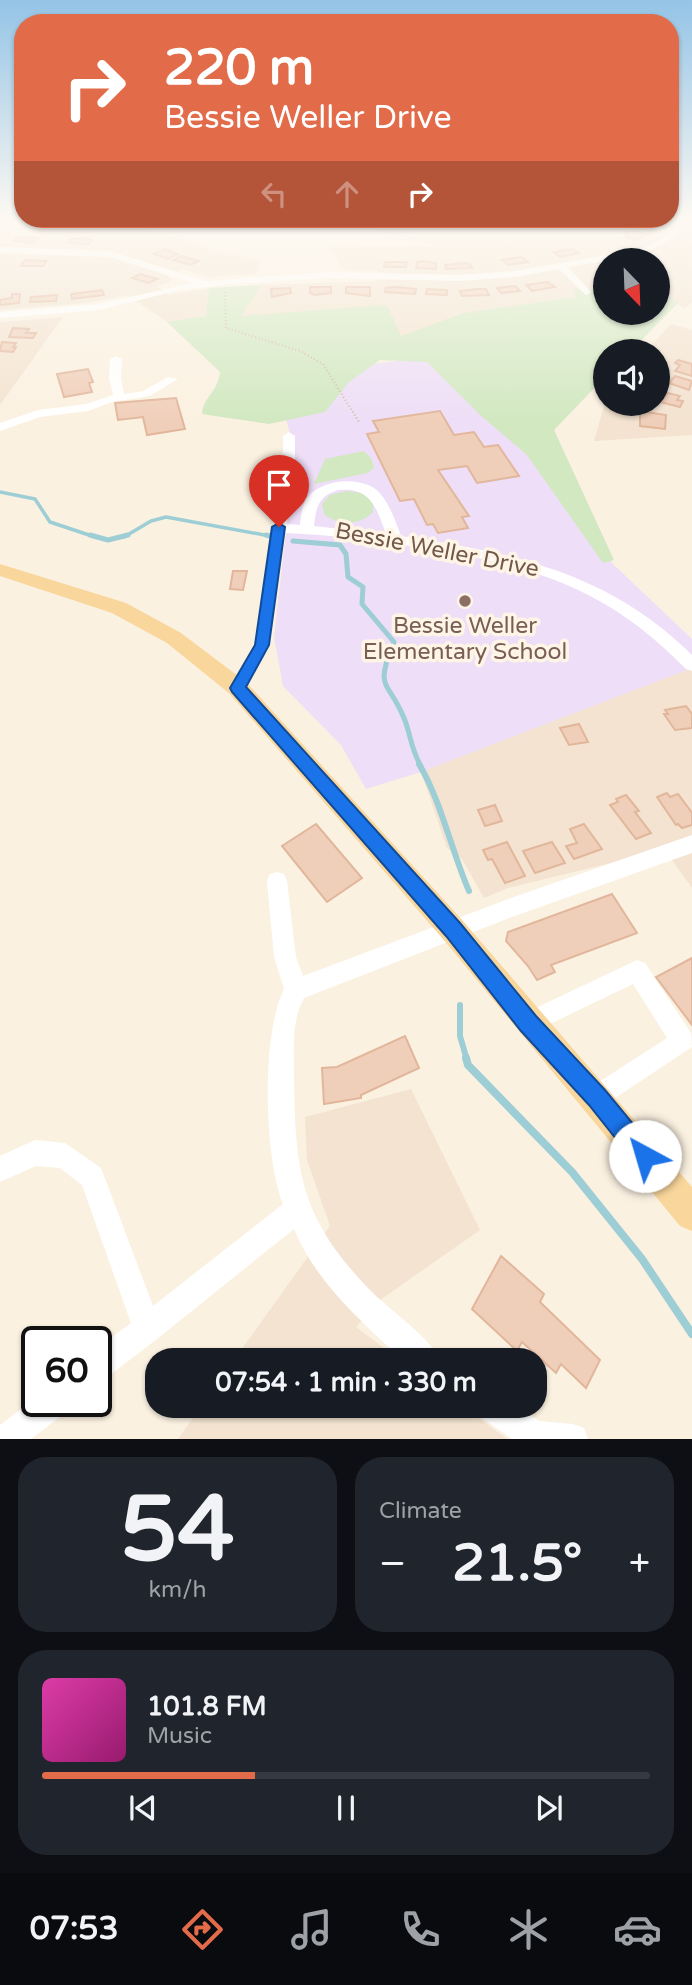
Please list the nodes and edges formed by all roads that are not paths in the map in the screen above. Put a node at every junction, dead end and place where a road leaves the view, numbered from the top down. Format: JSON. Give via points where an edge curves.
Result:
{"nodes":[{"id":1,"x":176,"y":289,"type":"edge"},
{"id":2,"x":583,"y":289,"type":"edge"},
{"id":3,"x":586,"y":292,"type":"dead end"},
{"id":4,"x":0,"y":316,"type":"edge"},
{"id":5,"x":116,"y":359,"type":"dead end"},
{"id":6,"x":172,"y":379,"type":"dead end"},
{"id":7,"x":120,"y":398,"type":"junction"},
{"id":8,"x":0,"y":427,"type":"edge"},
{"id":9,"x":289,"y":436,"type":"dead end"},
{"id":10,"x":279,"y":527,"type":"junction"},
{"id":11,"x":307,"y":529,"type":"junction"},
{"id":12,"x":395,"y":539,"type":"junction"},
{"id":13,"x":0,"y":570,"type":"edge"},
{"id":14,"x":692,"y":665,"type":"edge"},
{"id":15,"x":238,"y":688,"type":"junction"},
{"id":16,"x":692,"y":844,"type":"edge"},
{"id":17,"x":277,"y":881,"type":"dead end"},
{"id":18,"x":453,"y":930,"type":"junction"},
{"id":19,"x":292,"y":997,"type":"junction"},
{"id":20,"x":529,"y":1024,"type":"junction"},
{"id":21,"x":597,"y":1098,"type":"junction"},
{"id":22,"x":0,"y":1169,"type":"edge"},
{"id":23,"x":298,"y":1209,"type":"junction"},
{"id":24,"x":692,"y":1214,"type":"edge"},
{"id":25,"x":147,"y":1329,"type":"junction"},
{"id":26,"x":412,"y":1348,"type":"edge"},
{"id":27,"x":112,"y":1356,"type":"edge"},
{"id":28,"x":35,"y":1417,"type":"edge"},
{"id":29,"x":508,"y":1418,"type":"edge"},
{"id":30,"x":7,"y":1439,"type":"edge"},
{"id":31,"x":573,"y":1439,"type":"edge"}],
"edges":[{"from":1,"to":4,"type":"street","via":[[99,307]]},
{"from":2,"to":3,"type":"street"},
{"from":5,"to":7,"type":"street"},
{"from":6,"to":7,"type":"street","via":[[146,394]]},
{"from":7,"to":8,"type":"street","via":[[24,417]]},
{"from":9,"to":10,"type":"street"},
{"from":10,"to":11,"type":"street","name":"Bessie Weller Drive"},
{"from":10,"to":15,"type":"street","via":[[262,645]]},
{"from":11,"to":12,"type":"street","name":"Bessie Weller Drive"},
{"from":11,"to":12,"type":"street","via":[[312,501],[319,494],[356,486],[376,498]]},
{"from":12,"to":14,"type":"street","name":"Bessie Weller Drive","via":[[511,559],[569,579],[642,621]]},
{"from":13,"to":15,"type":"main road","via":[[119,608],[174,638]]},
{"from":15,"to":18,"type":"main road"},
{"from":16,"to":18,"type":"street"},
{"from":17,"to":19,"type":"street"},
{"from":18,"to":19,"type":"street"},
{"from":18,"to":20,"type":"main road"},
{"from":19,"to":23,"type":"street","via":[[284,1011],[282,1109],[286,1169]]},
{"from":20,"to":21,"type":"main road"},
{"from":20,"to":21,"type":"street","via":[[636,971],[683,1041]]},
{"from":21,"to":24,"type":"main road"},
{"from":22,"to":25,"type":"street","via":[[35,1153],[65,1156],[92,1177]]},
{"from":23,"to":25,"type":"street"},
{"from":23,"to":26,"type":"street","via":[[319,1251],[343,1282]]},
{"from":25,"to":27,"type":"street"},
{"from":28,"to":30,"type":"street"},
{"from":29,"to":31,"type":"street","via":[[534,1436]]}]}
